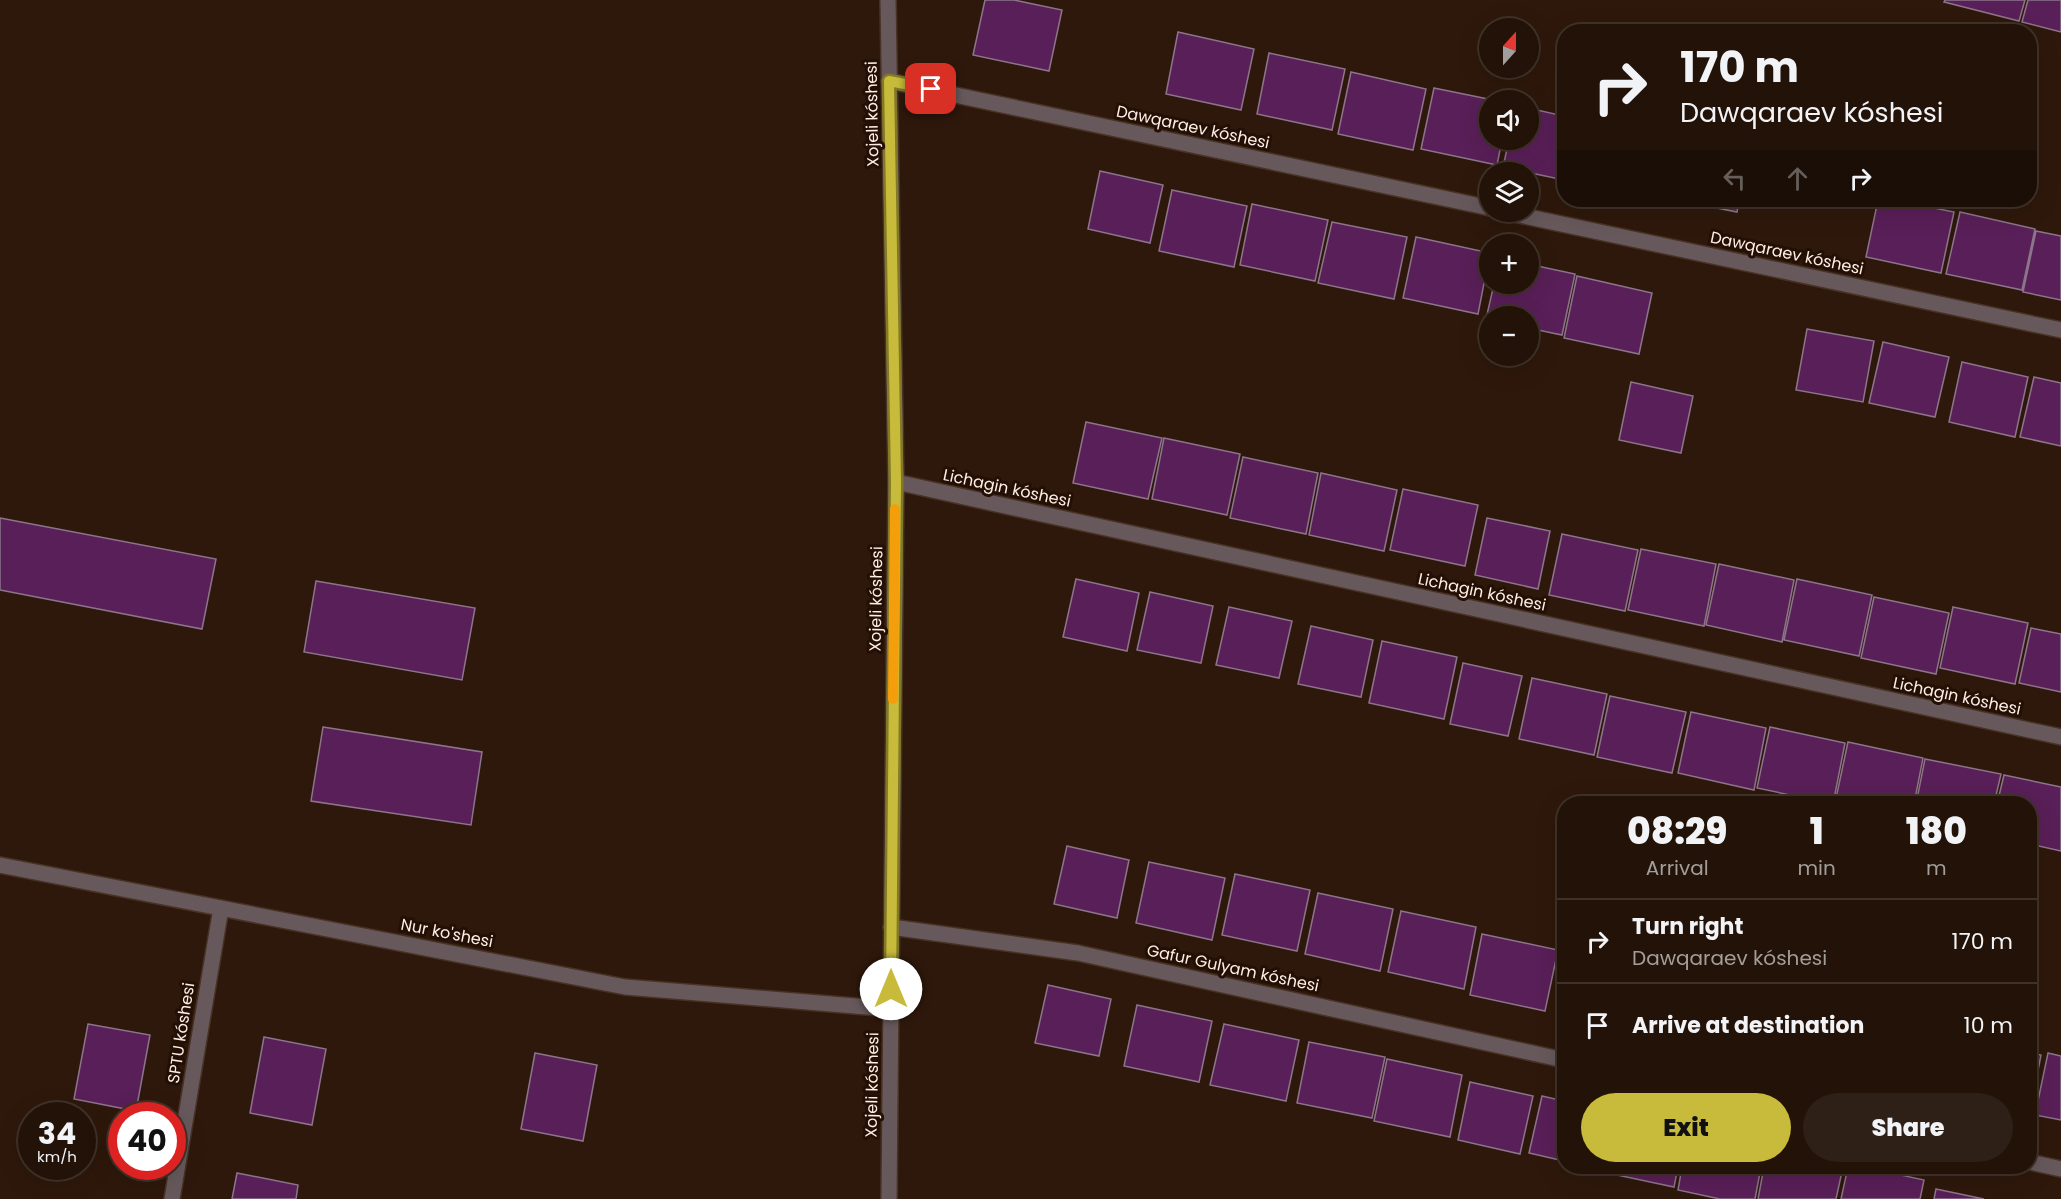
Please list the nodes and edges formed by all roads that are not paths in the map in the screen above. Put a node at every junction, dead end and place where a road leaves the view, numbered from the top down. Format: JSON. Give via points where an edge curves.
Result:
{"nodes":[{"id":1,"x":888,"y":0,"type":"edge"},
{"id":2,"x":889,"y":81,"type":"junction"},
{"id":3,"x":1479,"y":206,"type":"edge"},
{"id":4,"x":1539,"y":219,"type":"edge"},
{"id":5,"x":2061,"y":330,"type":"edge"},
{"id":6,"x":896,"y":482,"type":"junction"},
{"id":7,"x":2061,"y":737,"type":"edge"},
{"id":8,"x":0,"y":865,"type":"edge"},
{"id":9,"x":221,"y":908,"type":"junction"},
{"id":10,"x":891,"y":927,"type":"junction"},
{"id":11,"x":891,"y":1010,"type":"junction"},
{"id":12,"x":1557,"y":1058,"type":"edge"},
{"id":13,"x":2037,"y":1164,"type":"edge"},
{"id":14,"x":2061,"y":1169,"type":"edge"},
{"id":15,"x":172,"y":1199,"type":"edge"},
{"id":16,"x":889,"y":1199,"type":"edge"}],
"edges":[{"from":1,"to":2,"type":"street","name":"Xojeli kóshesi"},
{"from":2,"to":3,"type":"street","name":"Dawqaraev kóshesi"},
{"from":2,"to":6,"type":"street","name":"Xojeli kóshesi"},
{"from":4,"to":5,"type":"street","name":"Dawqaraev kóshesi"},
{"from":6,"to":7,"type":"street","name":"Lichagin kóshesi"},
{"from":6,"to":10,"type":"street","name":"Xojeli kóshesi"},
{"from":8,"to":9,"type":"street","name":"Nur ko'shesi"},
{"from":9,"to":11,"type":"street","name":"Nur ko'shesi","via":[[625,987]]},
{"from":9,"to":15,"type":"street","name":"SPTU kóshesi"},
{"from":10,"to":11,"type":"street","name":"Xojeli kóshesi"},
{"from":10,"to":12,"type":"street","name":"Gafur Gulyam kóshesi","via":[[1078,953]]},
{"from":11,"to":16,"type":"street","name":"Xojeli kóshesi"},
{"from":13,"to":14,"type":"street"}]}
